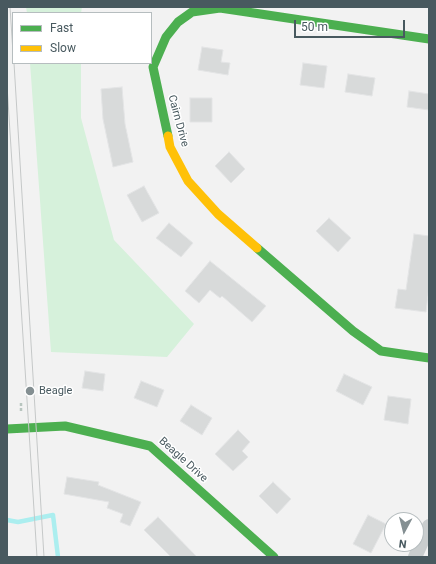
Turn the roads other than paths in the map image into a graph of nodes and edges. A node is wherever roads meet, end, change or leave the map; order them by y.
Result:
1 (429, 39) edge
2 (429, 358) edge
3 (7, 429) edge
4 (429, 526) edge
5 (274, 557) edge
6 (416, 557) edge

1 - 2 street, Cairn Drive
3 - 5 street, Beagle Drive
4 - 6 street

